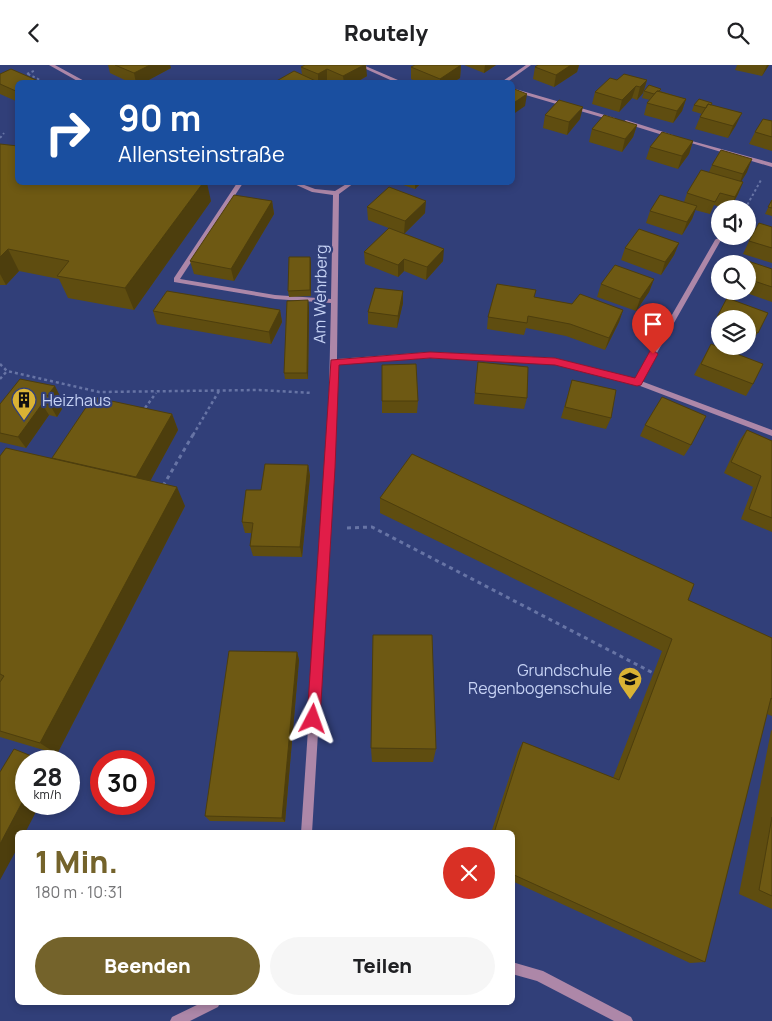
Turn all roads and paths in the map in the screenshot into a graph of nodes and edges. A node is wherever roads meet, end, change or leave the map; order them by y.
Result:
1 (50, 65) edge
2 (359, 65) edge
3 (529, 65) edge
4 (27, 74) edge
5 (39, 80) edge
6 (80, 80) edge
7 (396, 80) edge
8 (506, 80) edge
9 (515, 90) edge
10 (4, 133) dead end
11 (0, 138) edge
12 (771, 165) edge
13 (239, 185) edge
14 (300, 185) edge
15 (348, 185) edge
16 (336, 193) junction
17 (750, 200) edge
18 (715, 245) edge
19 (335, 301) junction
20 (334, 362) junction
21 (0, 365) edge
22 (7, 371) junction
23 (0, 379) edge
24 (637, 382) junction
25 (219, 390) junction
26 (156, 392) junction
27 (99, 393) junction
28 (333, 394) junction
29 (94, 400) edge
30 (145, 408) edge
31 (772, 433) edge
32 (163, 486) edge
33 (326, 529) junction
34 (653, 673) dead end
35 (306, 830) edge
36 (515, 969) edge
37 (210, 1005) edge
38 (176, 1021) edge
39 (627, 1021) edge

1 - 6 street
2 - 7 street
3 - 8 street
4 - 5 path
9 - 12 street
10 - 11 path
12 - 17 path
13 - 19 street
14 - 16 street
15 - 16 street
16 - 19 street, Am Wehrberg
18 - 24 street
19 - 20 street, Am Wehrberg
20 - 24 street
20 - 28 street, Am Wehrberg
21 - 22 path
22 - 23 path
22 - 27 path
24 - 31 street
25 - 26 path
25 - 28 path
25 - 32 path
26 - 27 path
26 - 30 path
27 - 29 path
28 - 33 street, Am Wehrberg
33 - 34 path
33 - 35 street, Am Wehrberg
36 - 39 street
37 - 38 street

